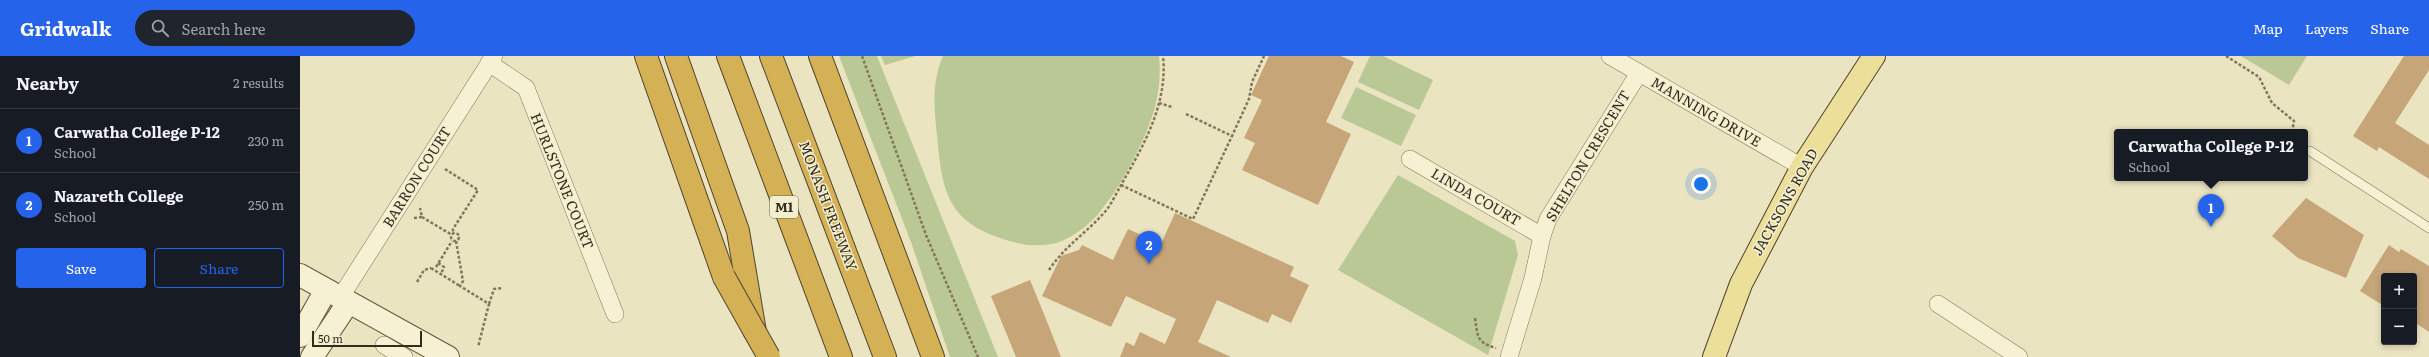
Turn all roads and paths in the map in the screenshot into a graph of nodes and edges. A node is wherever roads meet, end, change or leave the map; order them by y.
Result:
1 (646, 56) edge
2 (676, 56) edge
3 (728, 56) edge
4 (820, 56) edge
5 (862, 56) edge
6 (1163, 56) edge
7 (1264, 56) edge
8 (1610, 56) edge
9 (1874, 56) edge
10 (2226, 56) edge
11 (491, 59) edge
12 (773, 60) edge
13 (1639, 72) junction
14 (1159, 103) junction
15 (1172, 107) dead end
16 (1186, 114) dead end
17 (2293, 129) edge
18 (1232, 136) junction
19 (2310, 151) dead end
20 (1410, 159) dead end
21 (1802, 168) junction
22 (445, 169) dead end
23 (1121, 185) junction
24 (420, 208) dead end
25 (422, 217) junction
26 (414, 218) dead end
27 (2429, 228) edge
28 (452, 234) junction
29 (1542, 236) junction
30 (454, 241) junction
31 (438, 263) junction
32 (434, 268) junction
33 (1049, 270) dead end
34 (300, 274) edge
35 (442, 274) junction
36 (416, 282) dead end
37 (460, 286) junction
38 (503, 288) dead end
39 (338, 297) junction
40 (489, 304) junction
41 (1938, 304) dead end
42 (615, 314) dead end
43 (1475, 318) dead end
44 (300, 336) edge
45 (384, 346) dead end
46 (478, 347) dead end
47 (1510, 355) edge
48 (312, 357) edge
49 (404, 357) edge
50 (448, 357) edge
51 (757, 357) edge
52 (769, 357) edge
53 (841, 357) edge
54 (885, 357) edge
55 (933, 357) edge
56 (978, 357) edge
57 (1714, 357) edge
58 (2019, 357) edge

1 - 52 highway, bridge
2 - 51 highway
3 - 53 highway, M1
4 - 55 highway
5 - 56 path
6 - 14 path
7 - 18 path
8 - 13 street, MANNING DRIVE
9 - 21 main road, JACKSONS ROAD
10 - 17 path
11 - 39 street, BARRON COURT
11 - 42 street, HURLSTONE COURT
12 - 54 highway, MONASH FREEWAY
13 - 21 street, MANNING DRIVE
13 - 29 street, SHELTON CRESCENT
14 - 15 path
14 - 23 path
16 - 18 path
18 - 23 path
19 - 27 lane
20 - 29 street, LINDA COURT
21 - 57 main road, JACKSONS ROAD
22 - 28 path
23 - 33 path
24 - 25 path
25 - 26 path
25 - 28 path
28 - 30 path
28 - 30 path
29 - 47 street, SHELTON CRESCENT
30 - 31 path
30 - 37 path
31 - 32 path
31 - 35 path
32 - 35 path
32 - 36 path
34 - 39 main road
35 - 37 path
37 - 40 path
38 - 40 path
39 - 44 main road
39 - 48 main road
39 - 50 main road
40 - 46 path
41 - 58 street
43 - 47 path
45 - 49 street

